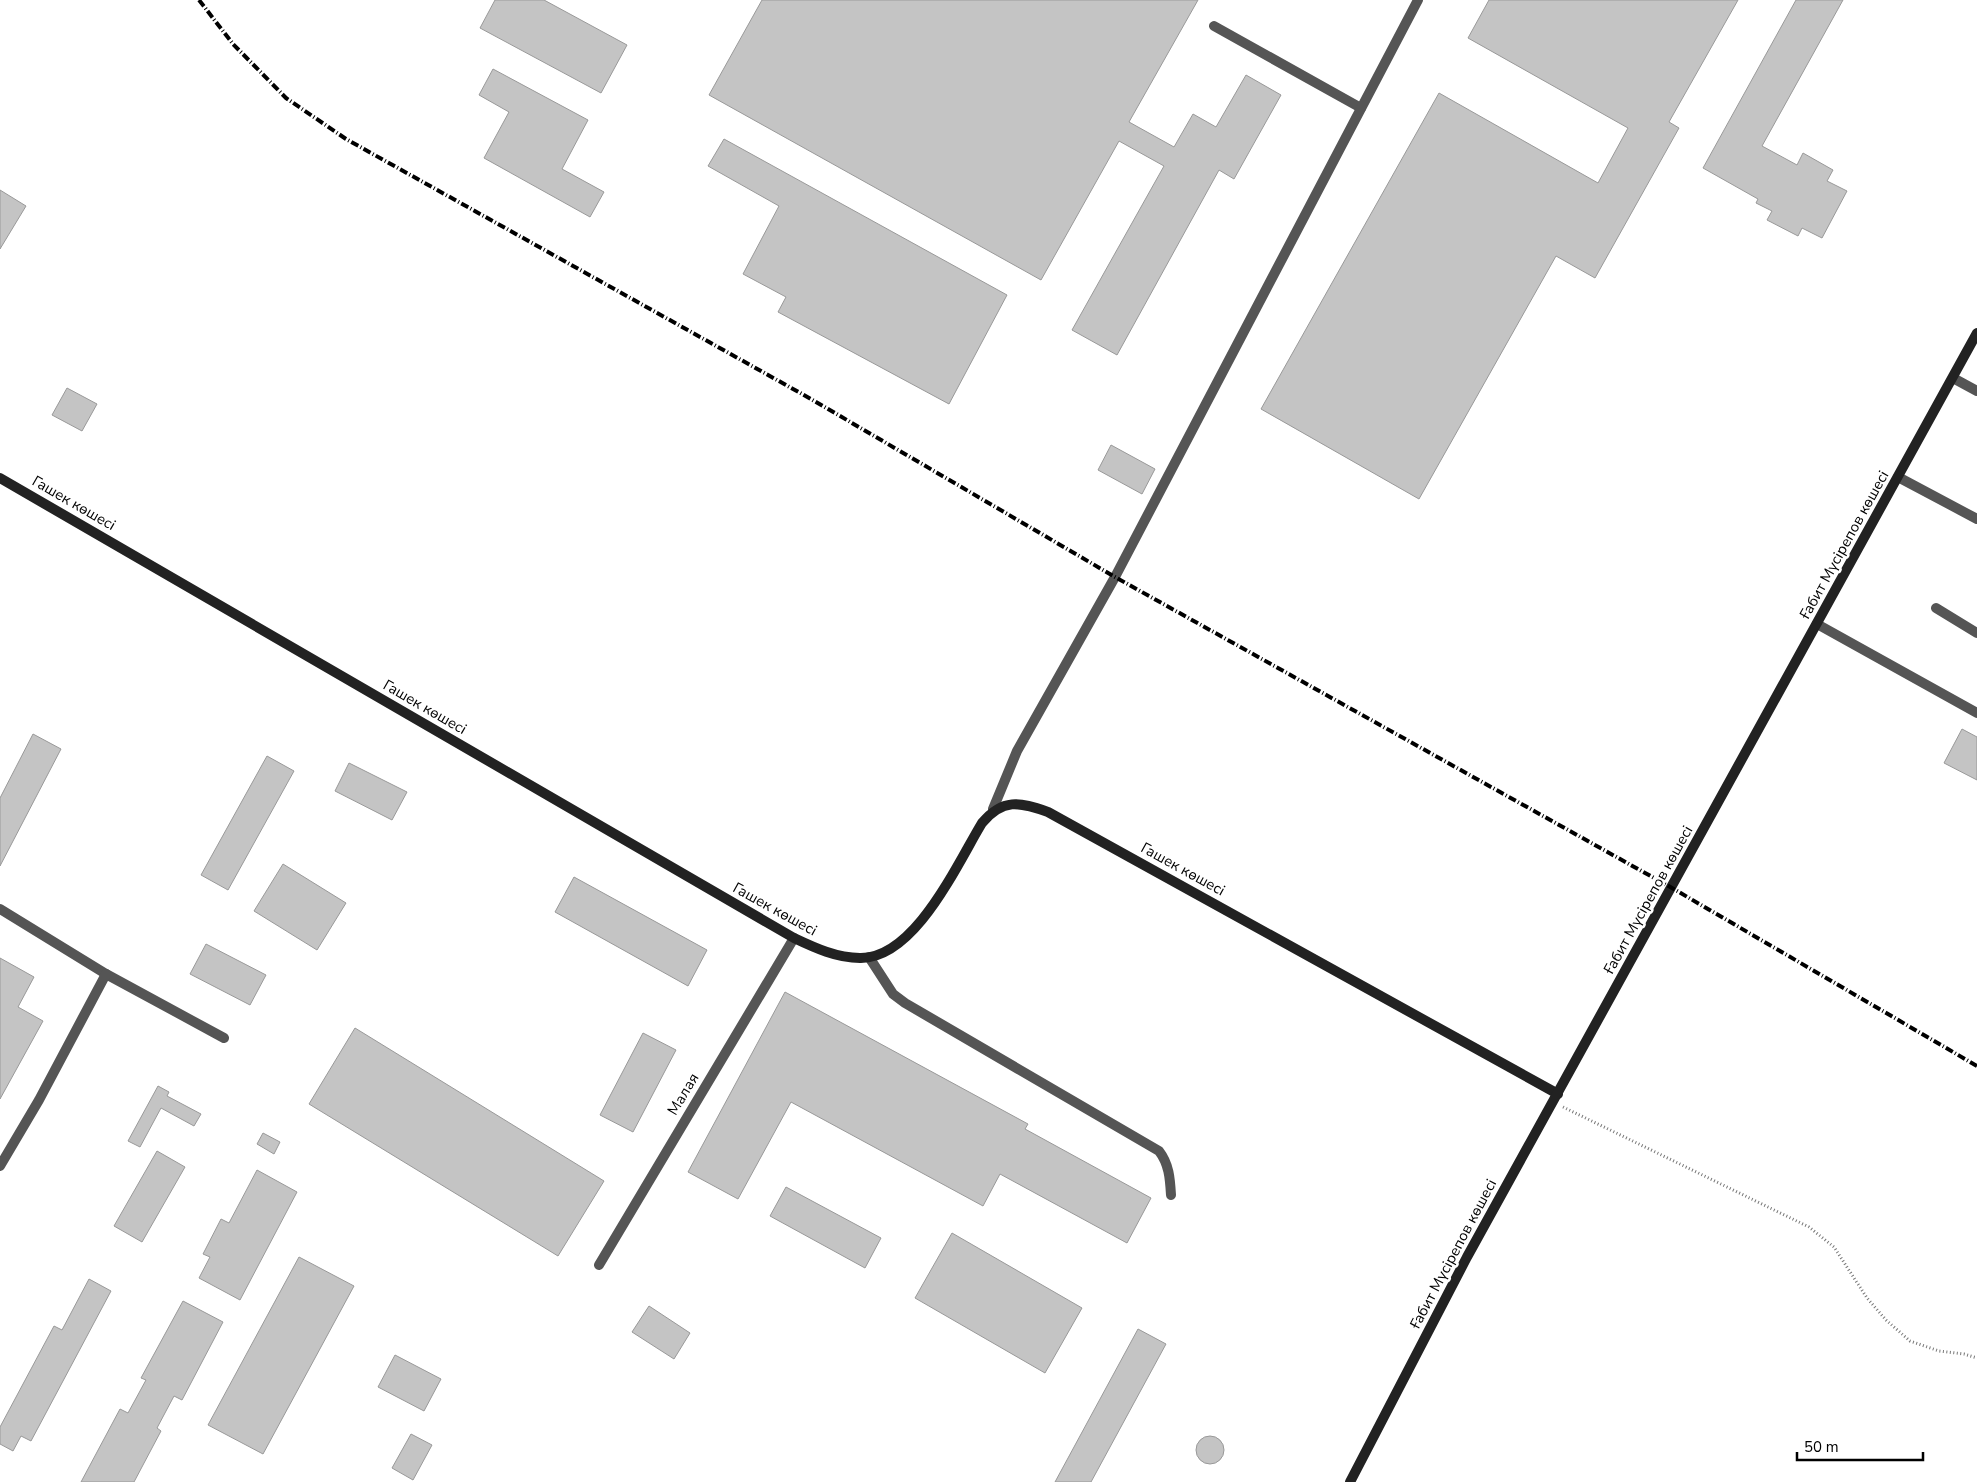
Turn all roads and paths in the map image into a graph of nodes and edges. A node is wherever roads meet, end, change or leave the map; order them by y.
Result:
1 (1418, 0) edge
2 (1214, 26) dead end
3 (1361, 108) junction
4 (1977, 334) edge
5 (1953, 378) junction
6 (1977, 391) edge
7 (1898, 477) junction
8 (0, 478) edge
9 (1977, 519) edge
10 (1936, 608) dead end
11 (1818, 624) junction
12 (1977, 634) edge
13 (1977, 713) edge
14 (993, 809) junction
15 (0, 909) edge
16 (794, 938) junction
17 (870, 957) junction
18 (106, 974) junction
19 (224, 1038) dead end
20 (1555, 1098) junction
21 (0, 1166) edge
22 (1171, 1194) dead end
23 (598, 1266) dead end
24 (1977, 1358) edge
25 (1350, 1482) edge

1 - 3 lane
2 - 3 lane
3 - 14 lane
4 - 5 street, Ғабит Мүсірепов көшесі
5 - 6 lane
5 - 7 street, Ғабит Мүсірепов көшесі
7 - 9 lane
7 - 11 street, Ғабит Мүсірепов көшесі
8 - 16 street, Гашек көшесі
10 - 12 lane
11 - 13 lane
11 - 20 street, Ғабит Мүсірепов көшесі
14 - 17 street, Гашек көшесі
14 - 20 street, Гашек көшесі
15 - 18 lane
16 - 17 street, Гашек көшесі
16 - 23 lane, Малая
17 - 22 lane
18 - 19 lane
18 - 21 lane
20 - 24 path
20 - 25 street, Ғабит Мүсірепов көшесі

